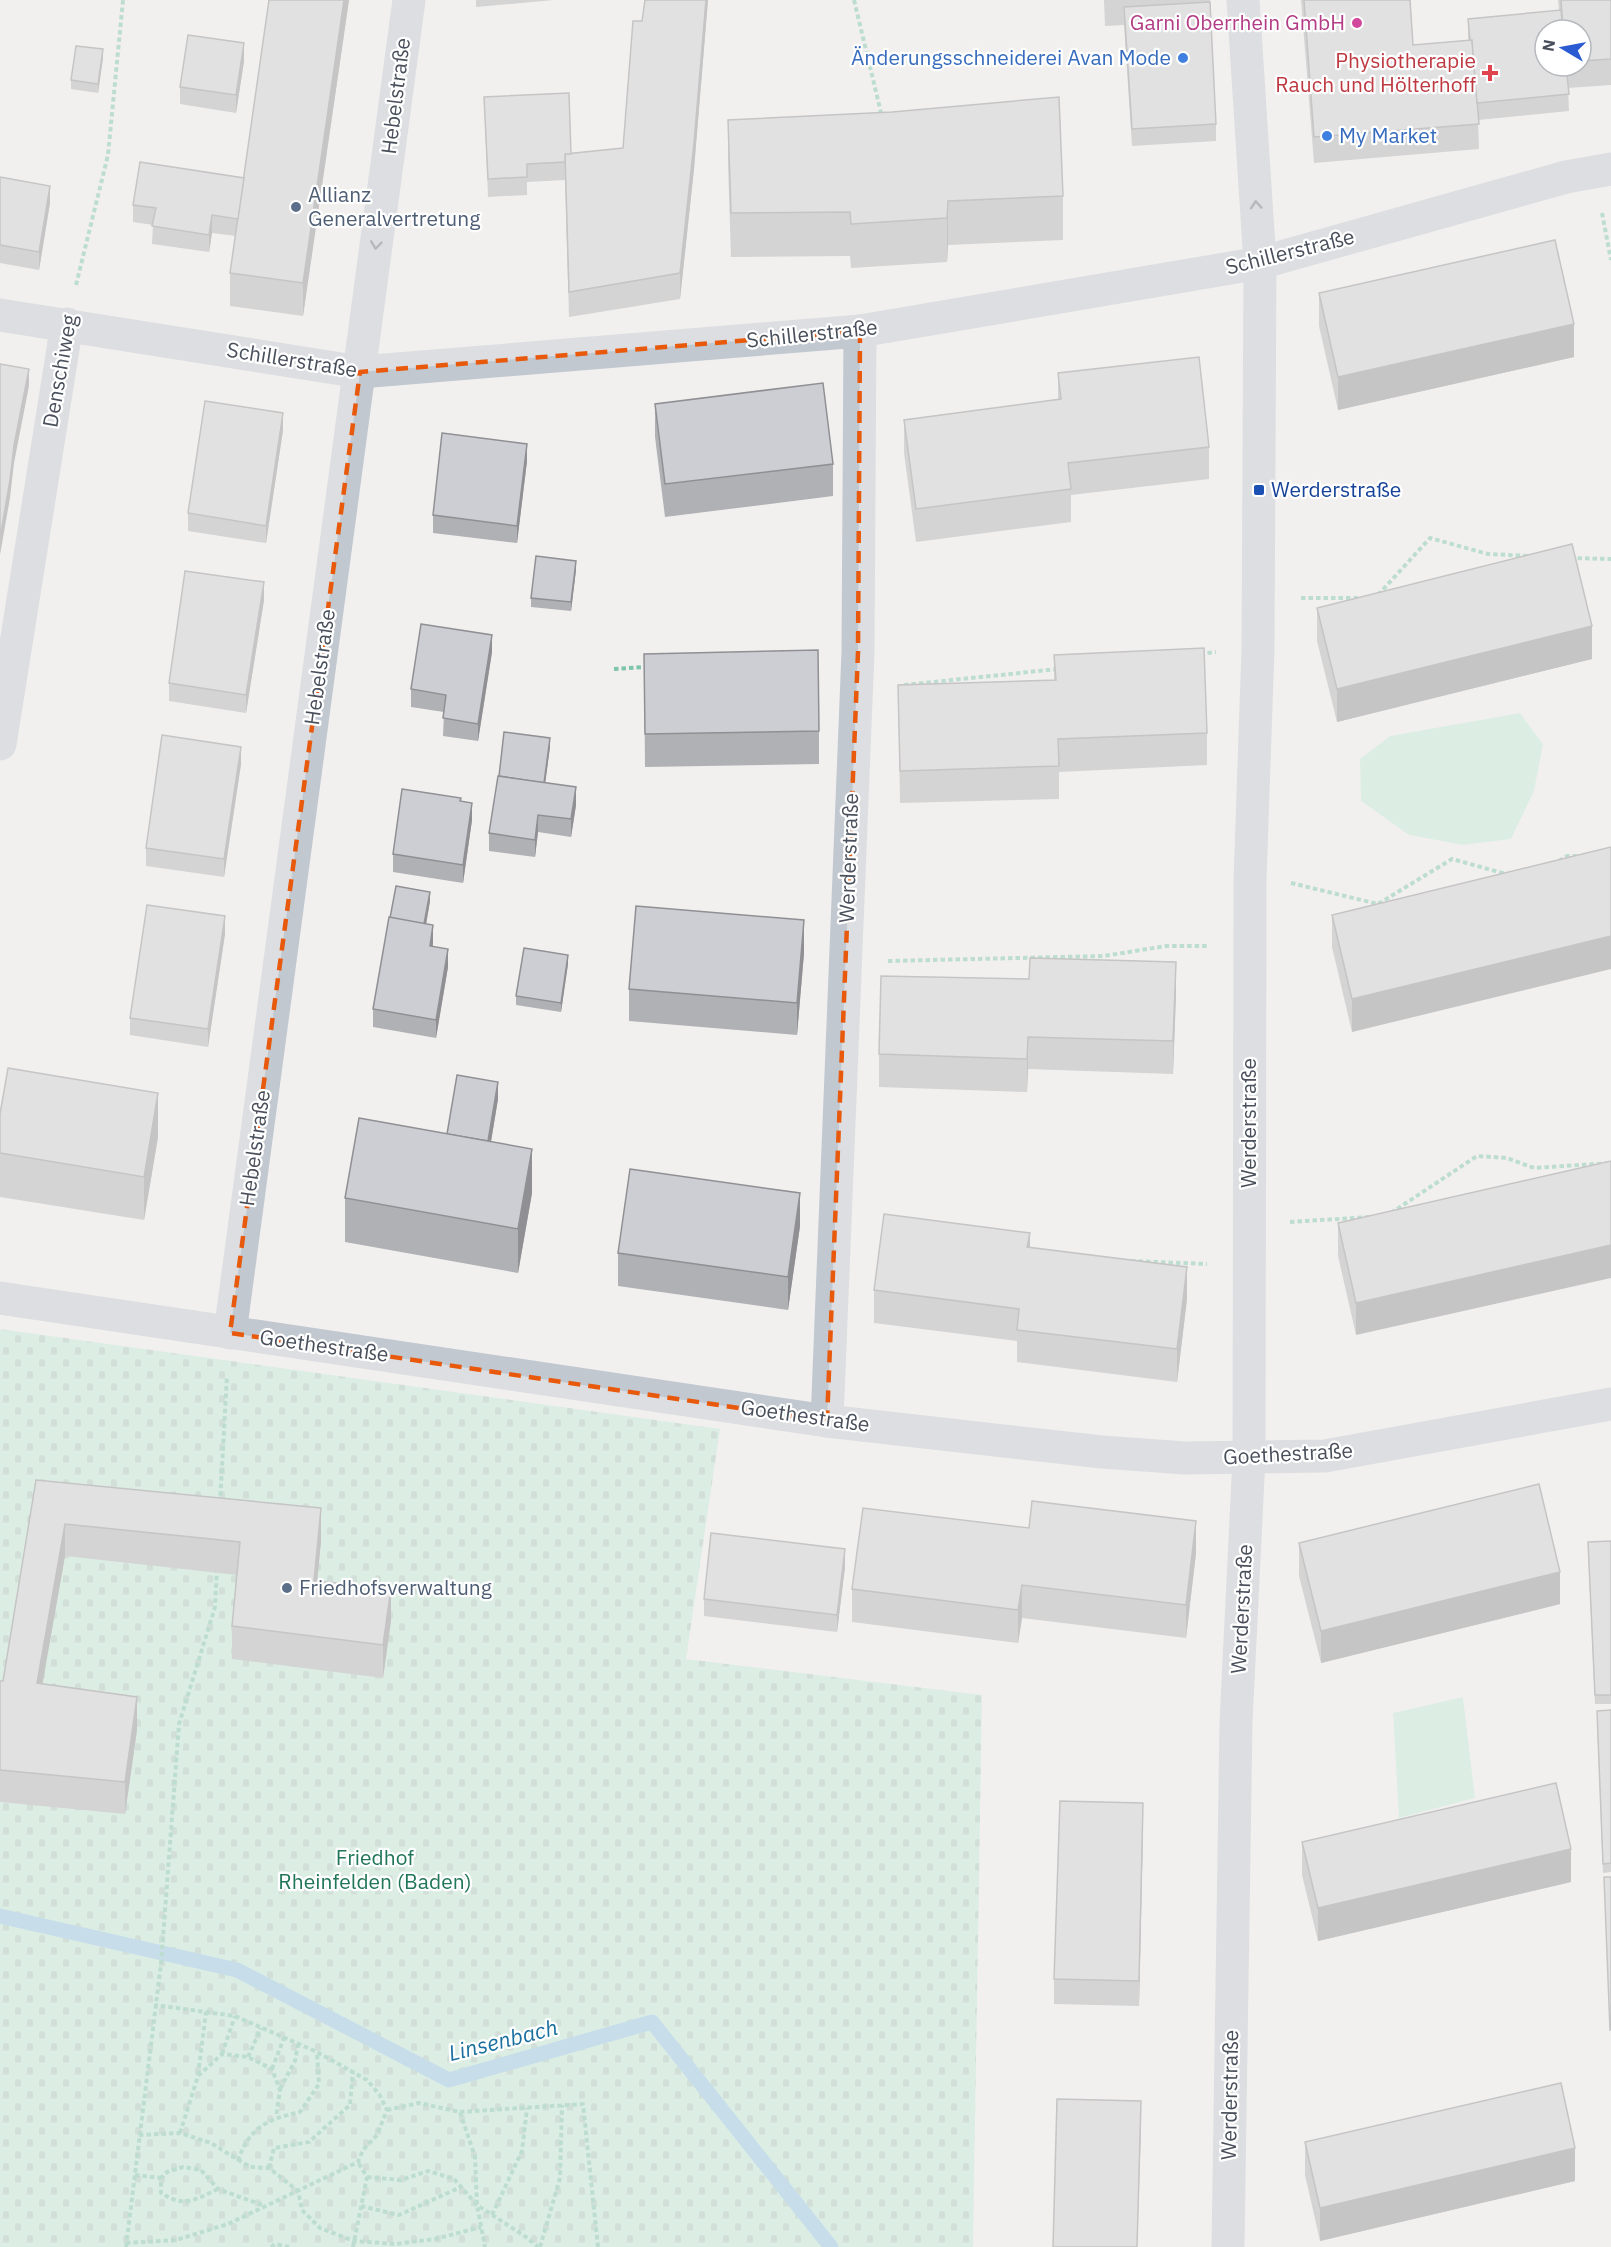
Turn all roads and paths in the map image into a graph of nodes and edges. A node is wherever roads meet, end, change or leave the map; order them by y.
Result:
1 (123, 0) edge
2 (409, 0) edge
3 (854, 0) edge
4 (1243, 0) edge
5 (884, 122) edge
6 (1611, 170) edge
7 (1260, 264) junction
8 (0, 315) edge
9 (67, 324) junction
10 (860, 331) junction
11 (360, 372) junction
12 (1530, 556) edge
13 (1562, 557) edge
14 (1611, 560) edge
15 (1375, 597) edge
16 (1298, 598) dead end
17 (1364, 598) edge
18 (1258, 648) junction
19 (1199, 654) edge
20 (649, 667) edge
21 (1069, 668) edge
22 (614, 669) dead end
23 (856, 690) junction
24 (0, 744) edge
25 (1578, 856) edge
26 (1557, 862) edge
27 (1516, 876) edge
28 (1295, 883) dead end
29 (1249, 946) junction
30 (845, 962) junction
31 (1611, 1163) edge
32 (1377, 1216) edge
33 (1387, 1216) edge
34 (1315, 1220) dead end
35 (1125, 1262) edge
36 (1250, 1266) junction
37 (0, 1298) edge
38 (230, 1333) junction
39 (1611, 1404) edge
40 (827, 1420) junction
41 (1249, 1458) junction
42 (220, 1511) edge
43 (217, 1559) edge
44 (155, 2005) junction
45 (206, 2012) junction
46 (235, 2016) junction
47 (261, 2028) junction
48 (284, 2038) junction
49 (298, 2044) junction
50 (317, 2052) junction
51 (222, 2054) junction
52 (248, 2057) junction
53 (272, 2069) junction
54 (353, 2072) junction
55 (198, 2076) junction
56 (280, 2090) junction
57 (562, 2105) junction
58 (527, 2108) junction
59 (387, 2110) junction
60 (460, 2112) junction
61 (276, 2117) junction
62 (180, 2133) junction
63 (139, 2136) junction
64 (238, 2161) junction
65 (358, 2162) junction
66 (269, 2168) junction
67 (135, 2175) junction
68 (367, 2177) junction
69 (161, 2178) junction
70 (460, 2187) junction
71 (218, 2189) junction
72 (298, 2191) junction
73 (477, 2205) junction
74 (361, 2206) junction
75 (266, 2207) junction
76 (492, 2215) junction
77 (481, 2227) junction
78 (354, 2241) junction
79 (126, 2245) edge
80 (132, 2247) edge
81 (271, 2247) edge
82 (289, 2247) edge
83 (353, 2247) edge
84 (485, 2247) edge
85 (539, 2247) edge
86 (598, 2247) edge
87 (1228, 2247) edge

1 - 9 path, Denschiweg
2 -> 11 street, Hebelstraße
3 - 5 path
7 -> 4 street, Werderstraße
6 - 7 street, Schillerstraße
7 - 10 street, Schillerstraße
7 - 18 street, Werderstraße
8 - 9 street, Schillerstraße
9 - 11 street, Schillerstraße
9 - 24 street, Denschiweg
10 - 11 street, Schillerstraße
10 - 23 street, Werderstraße
11 - 38 street, Hebelstraße
12 - 15 path
13 - 14 path
16 - 17 path
18 - 19 path
18 - 29 street, Werderstraße
20 - 22 path
21 - 23 path
23 - 30 street, Werderstraße
25 - 26 path
27 - 28 path
29 - 30 path
29 - 36 street, Werderstraße
30 - 40 street, Werderstraße
31 - 33 path
32 - 34 path
35 - 36 path
36 - 41 street, Werderstraße
37 - 38 street, Goethestraße
38 - 40 street, Goethestraße
38 - 42 path
39 - 41 street, Goethestraße
40 - 41 street, Goethestraße
41 - 87 street, Werderstraße
43 - 44 path
44 - 45 path
44 - 63 path
45 - 46 path
45 - 55 path
46 - 47 path
46 - 51 path
47 - 48 path
47 - 52 path
48 - 49 path
48 - 53 path
49 - 50 path
49 - 56 path
50 - 54 path
50 - 61 path
51 - 52 path
51 - 55 path
52 - 53 path
53 - 56 path
54 - 59 path
54 - 66 path
55 - 62 path
56 - 61 path
57 - 58 path
57 - 85 path
57 - 86 path
58 - 60 path
58 - 76 path
59 - 60 path
59 - 65 path
60 - 73 path
61 - 64 path
62 - 63 path
62 - 64 path
63 - 67 path
64 - 66 path
65 - 68 path
65 - 72 path
66 - 72 path
67 - 69 path
67 - 79 path
68 - 70 path
68 - 74 path
69 - 71 path
69 - 71 path
70 - 73 path
70 - 74 path
71 - 75 path
72 - 75 path
72 - 78 path
73 - 76 path
73 - 77 path
74 - 78 path
75 - 79 path
76 - 85 path
77 - 78 path
77 - 84 path
78 - 83 path
79 - 80 path
81 - 82 path

